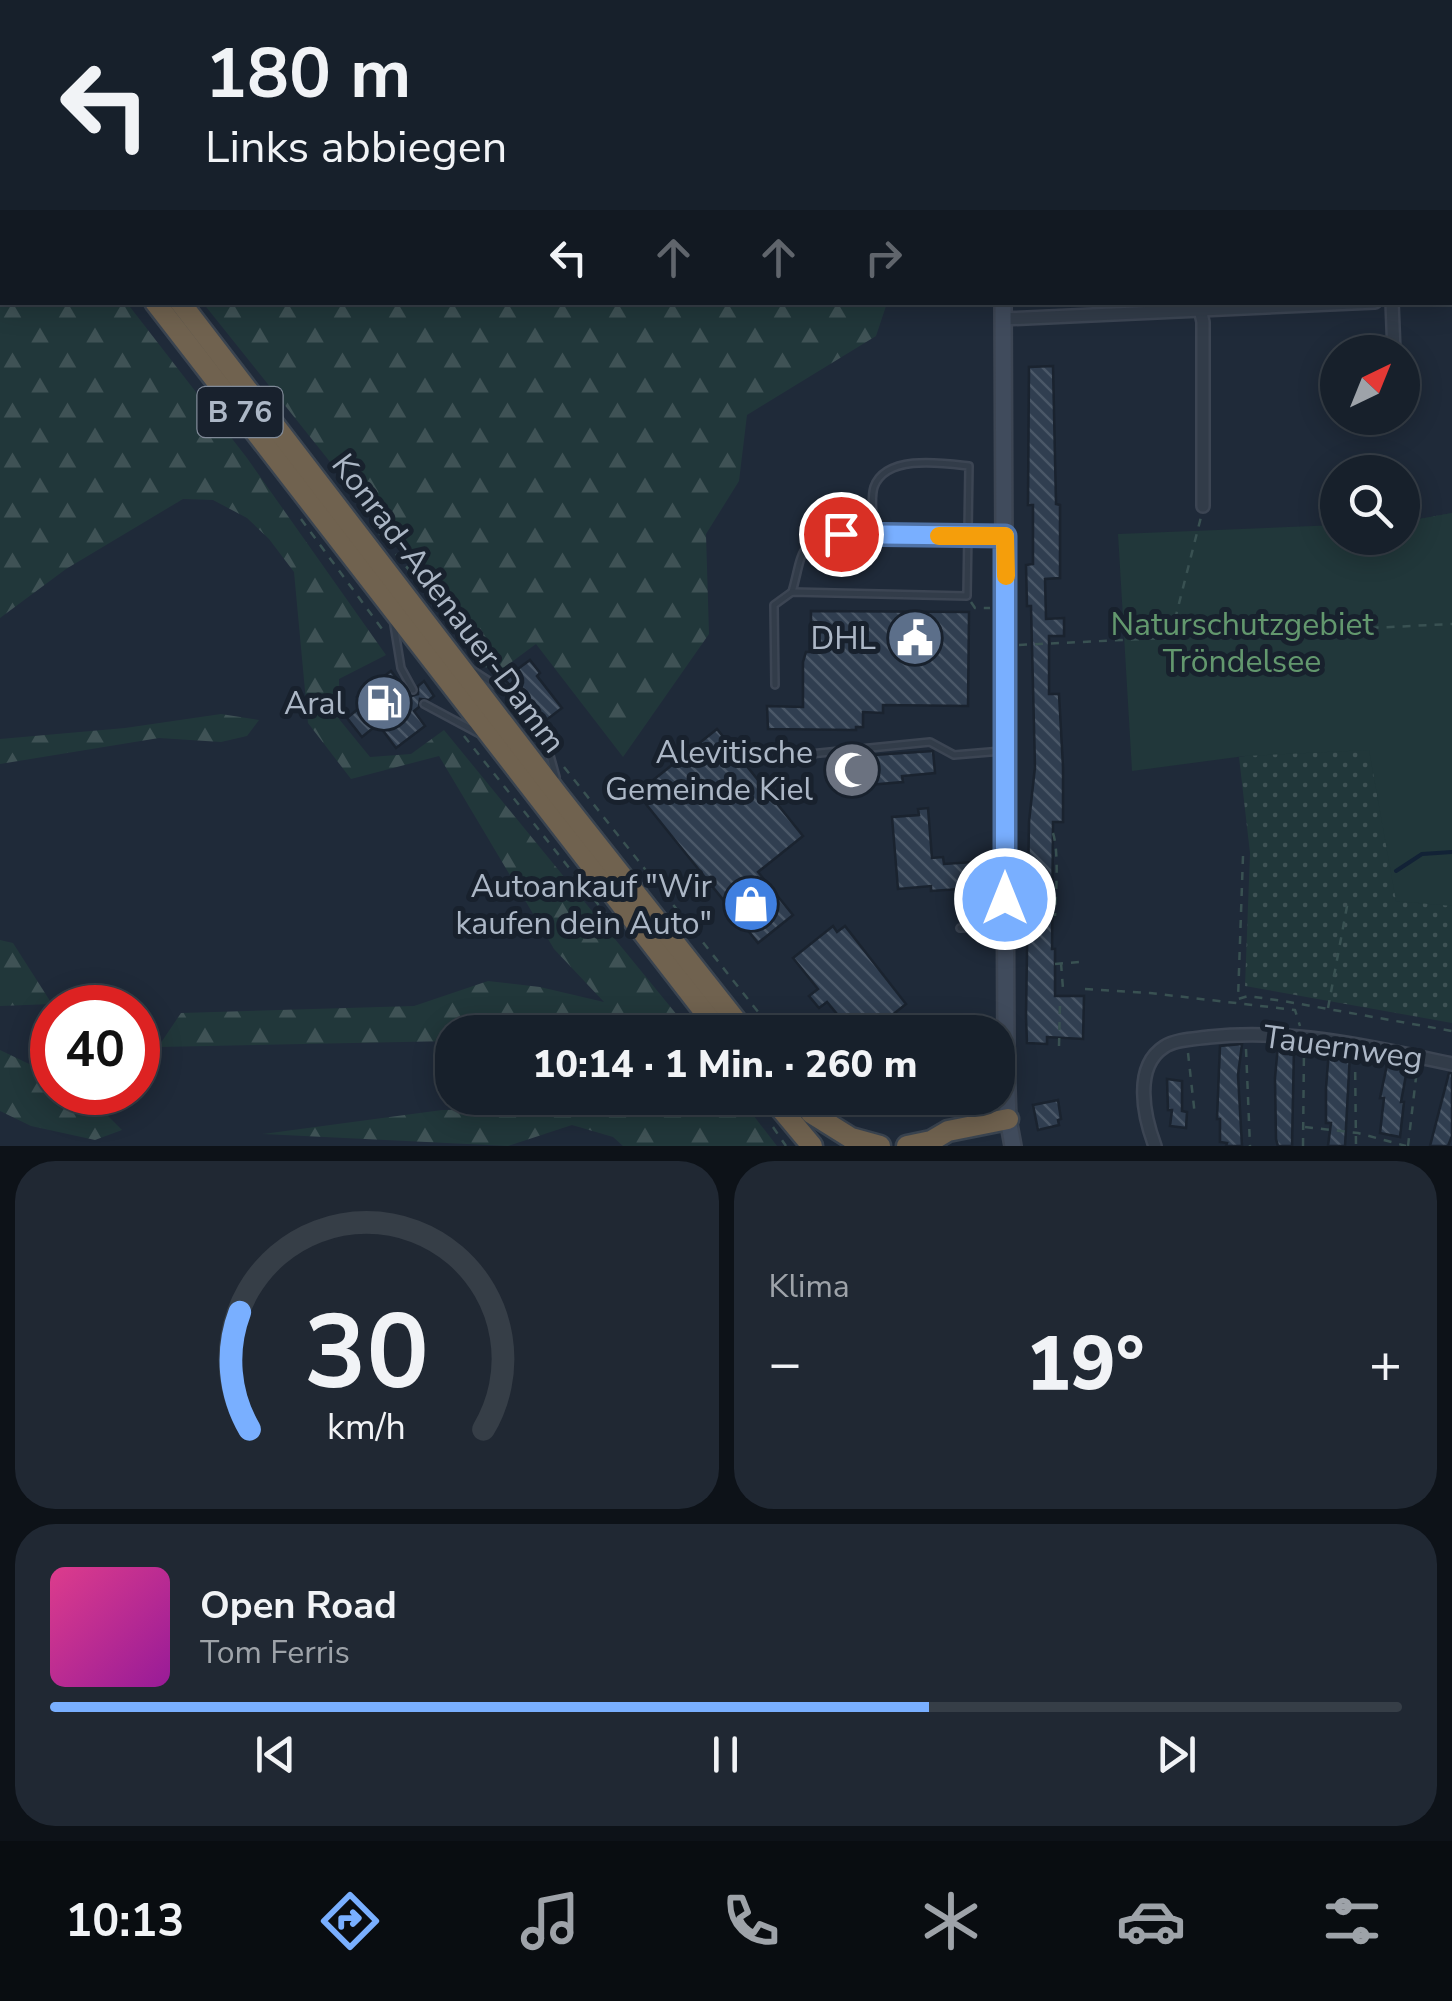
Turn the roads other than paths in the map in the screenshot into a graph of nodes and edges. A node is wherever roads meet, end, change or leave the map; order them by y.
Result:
1 (157, 305) edge
2 (182, 305) edge
3 (1246, 305) edge
4 (1392, 305) edge
5 (1203, 306) edge
6 (1003, 311) edge
7 (1393, 335) edge
8 (1203, 506) road end
9 (874, 535) junction
10 (968, 536) junction
11 (1005, 536) junction
12 (792, 592) junction
13 (387, 604) junction
14 (448, 652) junction
15 (775, 685) dead end
16 (413, 690) dead end
17 (511, 695) dead end
18 (424, 704) dead end
19 (536, 728) dead end
20 (496, 745) junction
21 (1005, 750) junction
22 (810, 754) dead end
23 (558, 795) junction
24 (1005, 926) junction
25 (960, 928) dead end
26 (707, 1015) edge
27 (732, 1015) edge
28 (1452, 1064) edge
29 (1008, 1119) junction
30 (805, 1127) edge
31 (930, 1144) edge
32 (838, 1146) edge
33 (880, 1146) edge
34 (907, 1146) edge
35 (1013, 1146) edge
36 (1156, 1146) edge

1 - 13 highway, Konrad-Adenauer-Damm / B 76
2 - 14 highway, Konrad-Adenauer-Damm / B 76
3 - 5 street
4 - 7 street
5 - 6 street
5 - 8 street
6 - 11 street
9 - 10 lane
9 - 10 lane
9 - 12 lane
10 - 11 lane
10 - 12 lane
11 - 21 street
12 - 15 lane
13 - 16 lane
13 - 20 highway, Konrad-Adenauer-Damm / B 76
14 - 17 lane
14 - 23 highway, Konrad-Adenauer-Damm / B 76
18 - 20 lane
19 - 23 lane
20 - 26 highway, Konrad-Adenauer-Damm / B 76
21 - 22 lane
21 - 24 street
23 - 27 highway, Konrad-Adenauer-Damm / B 76
24 - 25 lane
24 - 29 street
28 - 36 street, Tauernweg
29 - 31 highway
29 - 35 street
30 - 32 highway
30 - 33 highway
31 - 34 highway

